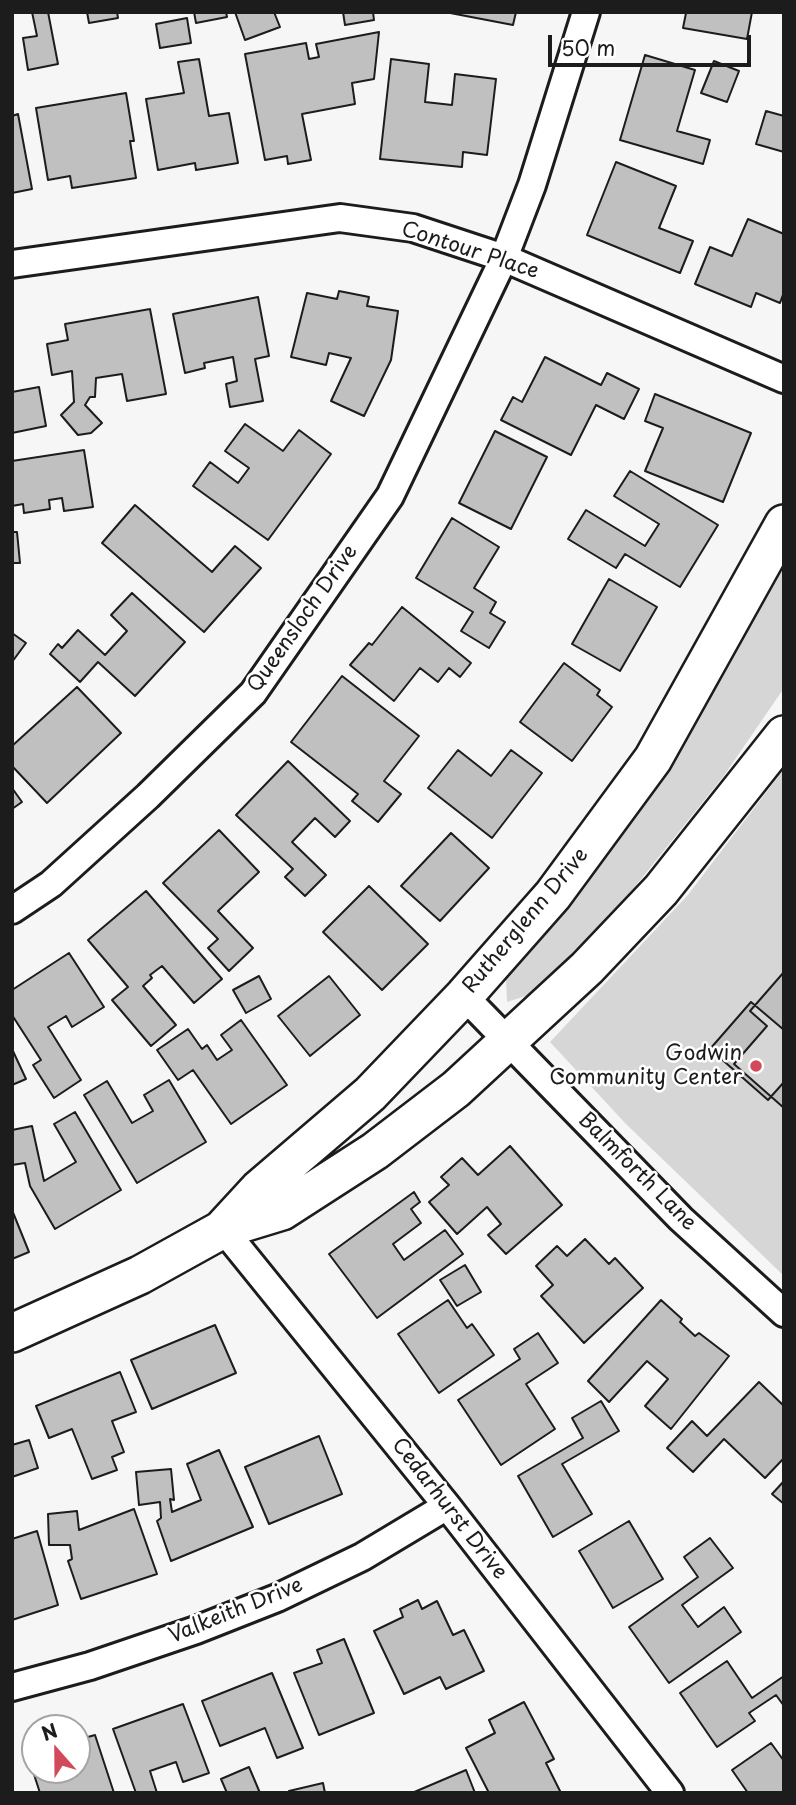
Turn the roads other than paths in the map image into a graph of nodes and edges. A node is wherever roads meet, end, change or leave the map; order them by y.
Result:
1 (586, 12) edge
2 (503, 258) junction
3 (12, 264) edge
4 (784, 379) edge
5 (784, 524) edge
6 (784, 735) edge
7 (12, 910) edge
8 (464, 996) junction
9 (508, 1040) junction
10 (223, 1229) junction
11 (784, 1313) edge
12 (12, 1333) edge
13 (447, 1506) junction
14 (12, 1687) edge
15 (670, 1793) edge

1 - 2 street
2 - 3 street, Contour Place
2 - 4 street, Contour Place
2 - 7 street, Queensloch Drive
5 - 8 street, Rutherglenn Drive
6 - 9 street, Rutherglenn Drive
8 - 9 street, Balmforth Lane
8 - 10 street, Rutherglenn Drive
9 - 10 street, Rutherglenn Drive
9 - 11 street, Balmforth Lane
10 - 12 street, Rutherglenn Drive
10 - 13 street, Cedarhurst Drive
13 - 14 street, Valkeith Drive
13 - 15 street, Cedarhurst Drive

